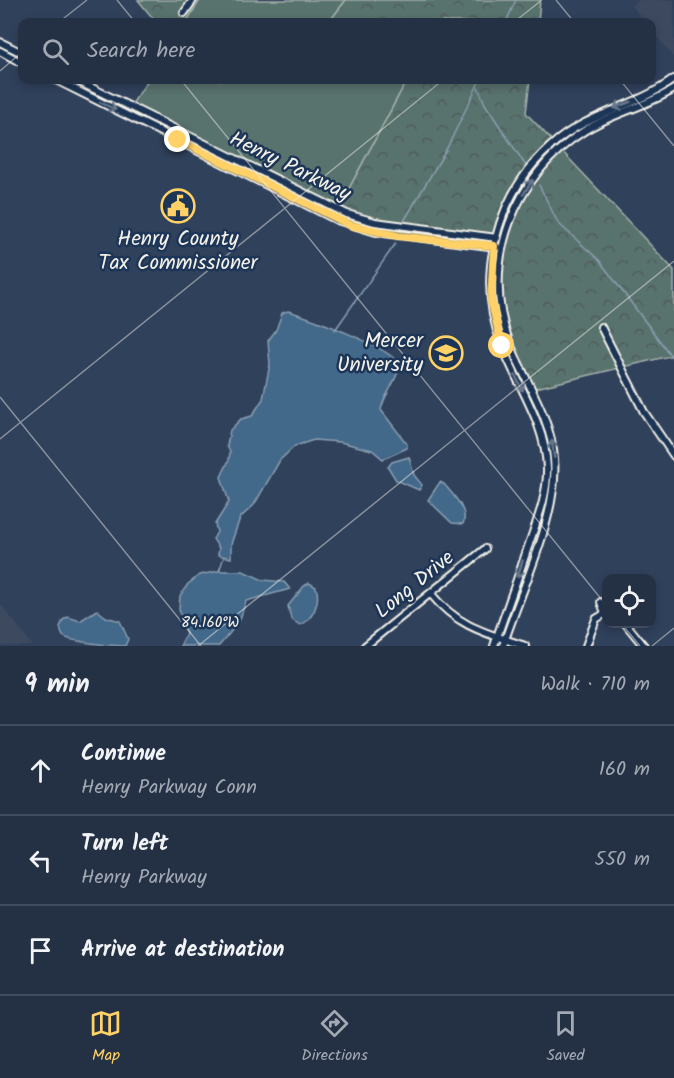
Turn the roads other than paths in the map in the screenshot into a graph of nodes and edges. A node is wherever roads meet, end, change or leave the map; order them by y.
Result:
1 (193, 0) edge
2 (184, 14) dead end
3 (0, 42) edge
4 (0, 51) edge
5 (18, 51) edge
6 (18, 61) edge
7 (674, 80) edge
8 (64, 84) edge
9 (84, 84) edge
10 (674, 89) edge
11 (495, 238) junction
12 (504, 240) junction
13 (497, 247) junction
14 (601, 327) dead end
15 (674, 456) edge
16 (485, 549) dead end
17 (430, 594) junction
18 (602, 616) edge
19 (629, 628) edge
20 (497, 637) junction
21 (504, 643) edge
22 (365, 646) edge
23 (494, 646) edge
24 (525, 646) edge
25 (586, 646) edge
26 (644, 646) edge

1 - 2 street
3 - 5 street
4 - 6 street
7 -> 11 street
8 -> 13 street, Henry Parkway
9 - 11 street, Henry Parkway
12 -> 10 street
11 - 12 street, Henry Parkway
11 - 13 street
12 - 13 street
13 -> 20 street
21 -> 13 street
14 - 15 street
16 - 17 street, Long Drive
17 - 20 street
17 - 22 street, Long Drive
18 - 25 street
19 - 26 street
20 - 21 street
20 - 23 street
21 - 24 street

